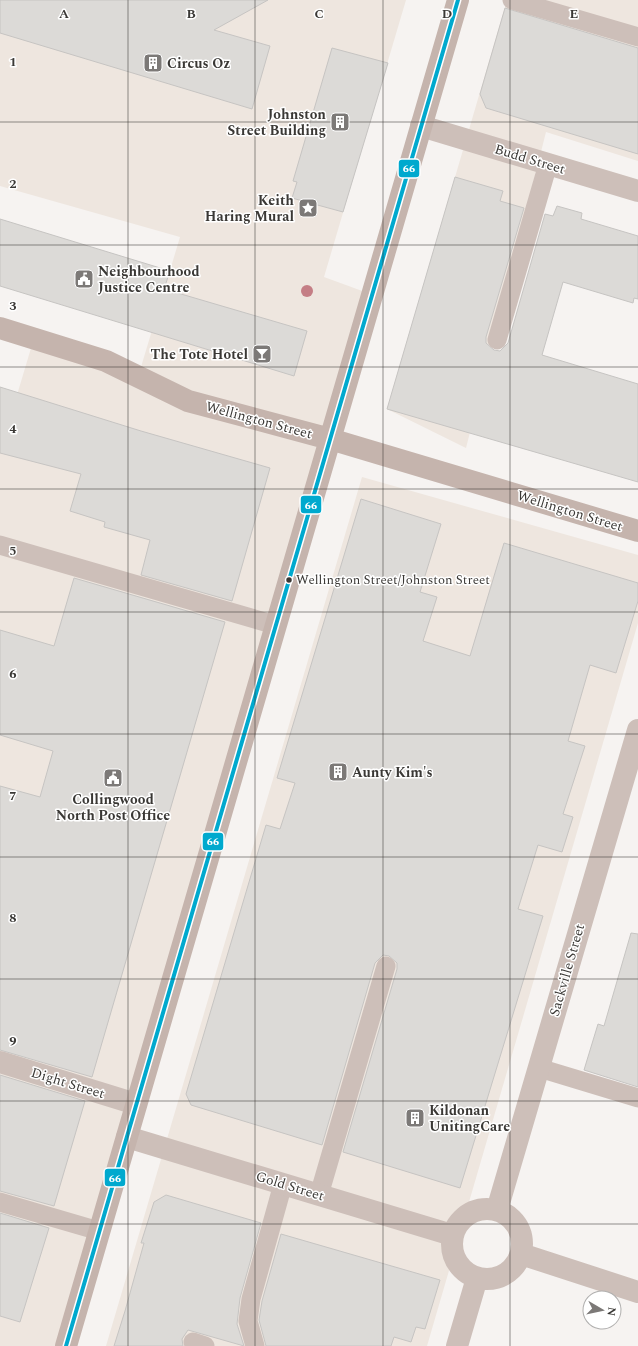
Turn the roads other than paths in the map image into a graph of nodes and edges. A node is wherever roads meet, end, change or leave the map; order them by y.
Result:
1 (458, 0) edge
2 (512, 0) edge
3 (638, 37) edge
4 (421, 126) junction
5 (548, 164) junction
6 (638, 191) edge
7 (0, 328) edge
8 (497, 340) dead end
9 (330, 439) junction
10 (638, 531) edge
11 (0, 545) edge
12 (275, 625) junction
13 (638, 730) edge
14 (386, 966) dead end
15 (0, 1062) edge
16 (539, 1068) junction
17 (638, 1098) edge
18 (136, 1104) junction
19 (127, 1137) junction
20 (283, 1184) junction
21 (319, 1195) junction
22 (0, 1202) edge
23 (497, 1210) junction
24 (99, 1231) junction
25 (452, 1235) junction
26 (520, 1254) junction
27 (477, 1278) junction
28 (638, 1292) edge
29 (66, 1346) edge
30 (255, 1346) edge
31 (457, 1346) edge

1 - 4 main road
2 - 3 lane
4 - 5 street, Budd Street
4 - 9 main road
5 - 6 street, Budd Street
5 - 8 lane
7 - 9 main road, Wellington Street
9 - 10 main road, Wellington Street
9 - 12 main road
11 - 12 lane
12 - 18 main road
13 - 16 street, Sackville Street
14 - 21 lane
15 - 18 street, Dight Street
16 - 17 lane
16 - 23 street, Sackville Street
18 - 19 main road
19 - 20 street, Gold Street
19 - 24 main road
20 - 21 street, Gold Street
20 - 30 lane
21 - 25 street, Gold Street
22 - 24 lane
23 - 25 street
23 - 26 street
24 - 29 main road
25 - 27 street
26 - 27 street
26 - 28 street
27 - 31 street

